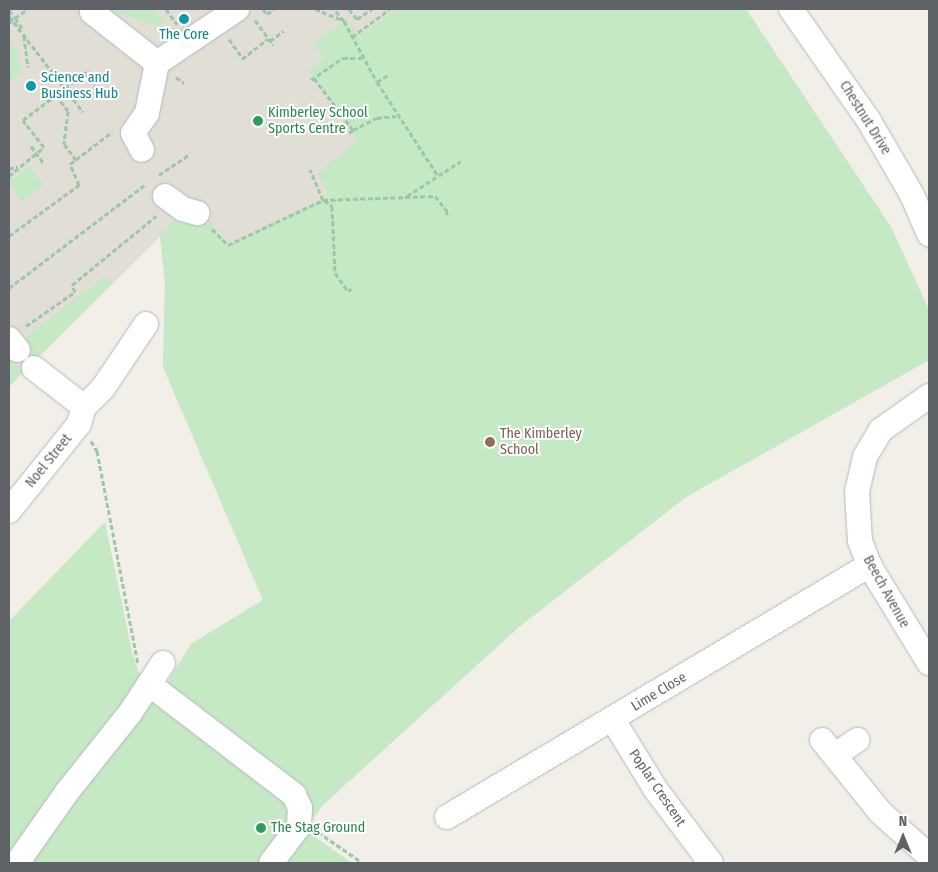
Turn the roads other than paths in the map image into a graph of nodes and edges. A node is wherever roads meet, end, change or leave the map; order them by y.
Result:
1 (791, 9) edge
2 (92, 12) dead end
3 (245, 12) edge
4 (157, 63) junction
5 (137, 141) road end
6 (161, 189) road end
7 (197, 213) road end
8 (929, 234) edge
9 (146, 324) dead end
10 (34, 368) dead end
11 (929, 396) edge
12 (81, 415) junction
13 (9, 511) edge
14 (869, 565) junction
15 (163, 663) dead end
16 (929, 663) edge
17 (149, 684) junction
18 (613, 720) junction
19 (857, 740) dead end
20 (447, 817) dead end
21 (929, 856) edge
22 (701, 860) edge
23 (17, 863) edge
24 (271, 863) edge

1 - 8 street, Chestnut Drive
2 - 4 street
3 - 4 street
4 - 5 street
6 - 7 street
9 - 12 street, Noel Street
10 - 12 street
11 - 14 street, Beech Avenue
12 - 13 street, Noel Street
14 - 16 street, Beech Avenue
14 - 18 street, Lime Close
15 - 17 street
17 - 23 street
17 - 24 street
18 - 20 street, Lime Close
18 - 22 street, Poplar Crescent
19 - 21 street

